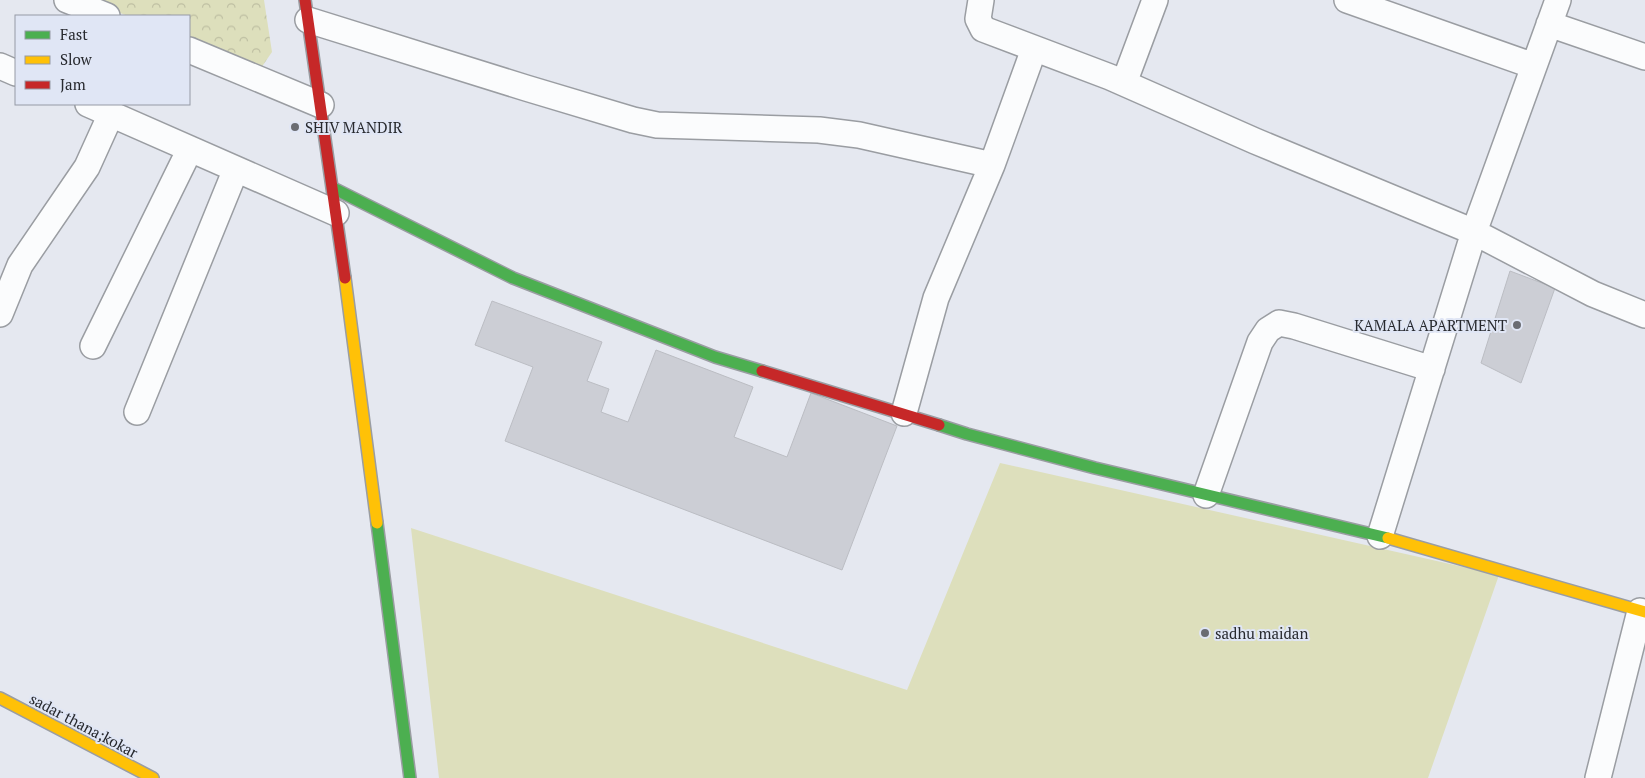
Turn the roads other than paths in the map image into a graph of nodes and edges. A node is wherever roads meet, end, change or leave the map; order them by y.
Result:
1 (67, 0) edge
2 (981, 0) edge
3 (1155, 0) edge
4 (1347, 0) edge
5 (1558, 0) edge
6 (306, 10) edge
7 (104, 15) edge
8 (1549, 24) junction
9 (190, 50) edge
10 (1034, 50) junction
11 (1645, 57) edge
12 (0, 66) edge
13 (1534, 66) junction
14 (15, 73) edge
15 (1124, 83) junction
16 (90, 105) edge
17 (321, 105) junction
18 (111, 114) junction
19 (190, 149) junction
20 (992, 165) junction
21 (236, 169) junction
22 (333, 188) junction
23 (336, 213) junction
24 (1474, 232) junction
25 (0, 314) edge
26 (1645, 314) edge
27 (93, 346) dead end
28 (1432, 369) junction
29 (137, 412) dead end
30 (904, 413) junction
31 (1206, 495) junction
32 (1380, 536) junction
33 (1643, 612) edge
34 (0, 698) edge
35 (118, 769) edge
36 (153, 778) edge
37 (410, 778) edge
38 (1598, 778) edge

1 - 7 street
2 - 10 street
3 - 15 street
4 - 13 street
5 - 8 street
6 - 17 street
6 - 20 street
8 - 11 street
8 - 13 street
9 - 17 street
10 - 15 street
10 - 20 street
12 - 14 street
13 - 24 street
15 - 24 street
16 - 18 street
17 - 22 street
18 - 19 street
18 - 25 street
19 - 21 street
19 - 27 street
20 - 30 street
21 - 23 street
21 - 29 street
22 - 23 street
22 - 30 street
23 - 37 street
24 - 26 street
24 - 28 street
28 - 31 street
28 - 32 street
30 - 31 street
31 - 32 street
32 - 33 street
33 - 38 street
34 - 35 street, sadar thana;kokar
35 - 36 street, sadar thana;kokar

